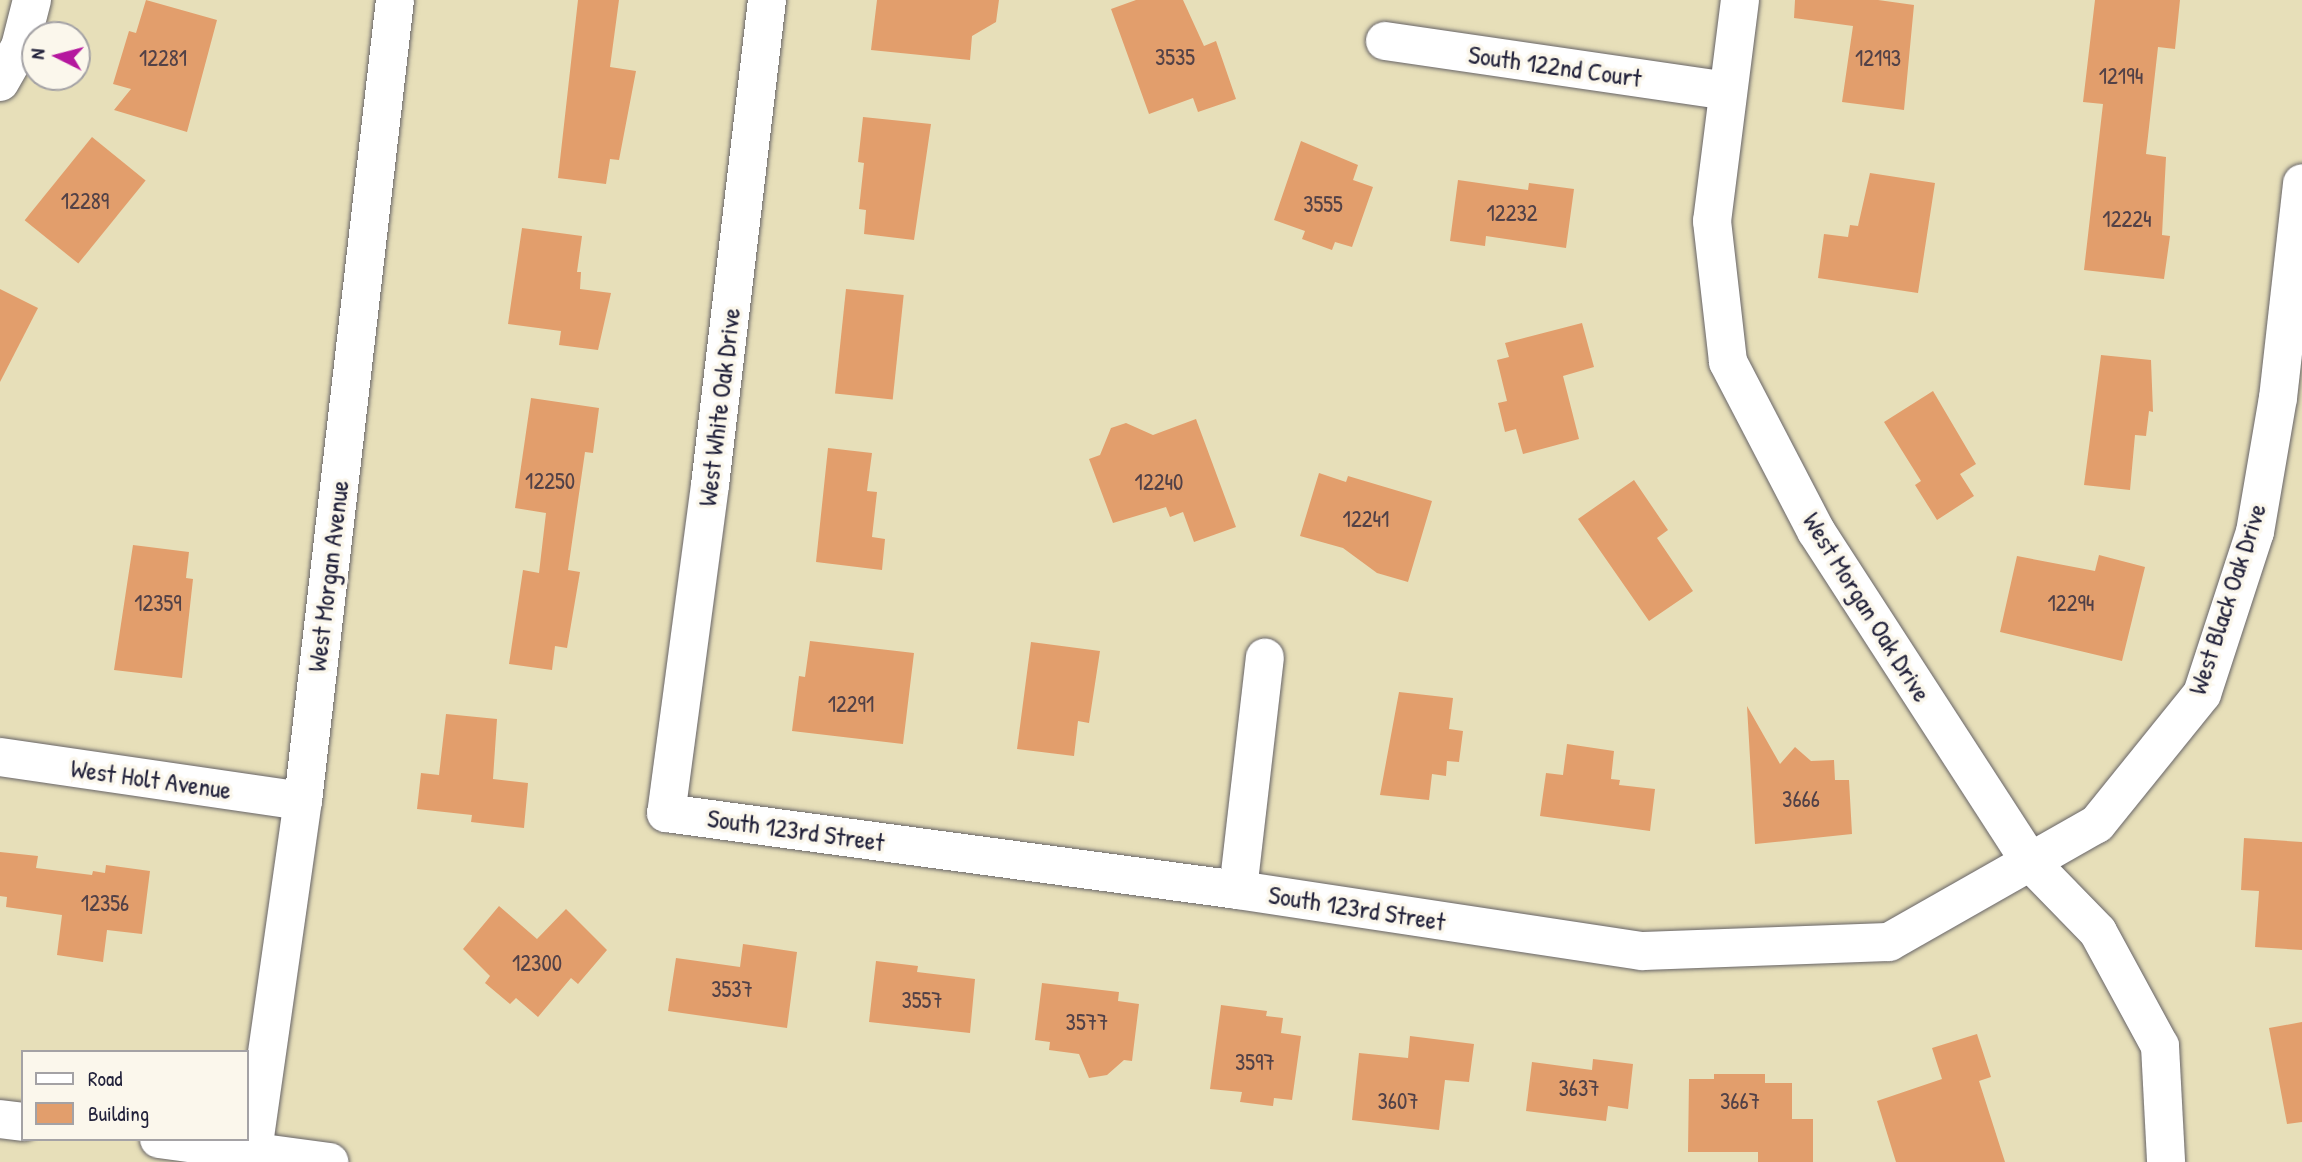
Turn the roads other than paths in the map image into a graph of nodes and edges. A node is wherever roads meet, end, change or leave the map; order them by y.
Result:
1 (32, 0) edge
2 (395, 0) edge
3 (767, 0) edge
4 (1740, 0) edge
5 (1385, 41) dead end
6 (0, 82) edge
7 (1726, 91) junction
8 (2302, 183) edge
9 (1265, 658) dead end
10 (0, 757) edge
11 (303, 801) junction
12 (666, 813) joint
13 (2031, 863) junction
14 (1238, 890) junction
15 (0, 1119) edge
16 (21, 1122) edge
17 (175, 1141) edge
18 (253, 1151) junction
19 (329, 1162) edge
20 (2166, 1162) edge

1 - 6 street
2 - 11 street, West Morgan Avenue
3 - 12 street, West White Oak Drive
4 - 7 street, West Morgan Oak Drive
5 - 7 street, South 122nd Court
7 - 13 street, West Morgan Oak Drive
8 - 13 street, West Black Oak Drive
9 - 14 street
10 - 11 street, West Holt Avenue
11 - 18 street, West Morgan Avenue
12 - 14 street, South 123rd Street
13 - 14 street, South 123rd Street
13 - 20 street, West Morgan Oak Drive
15 - 16 street
17 - 18 street
18 - 19 street

